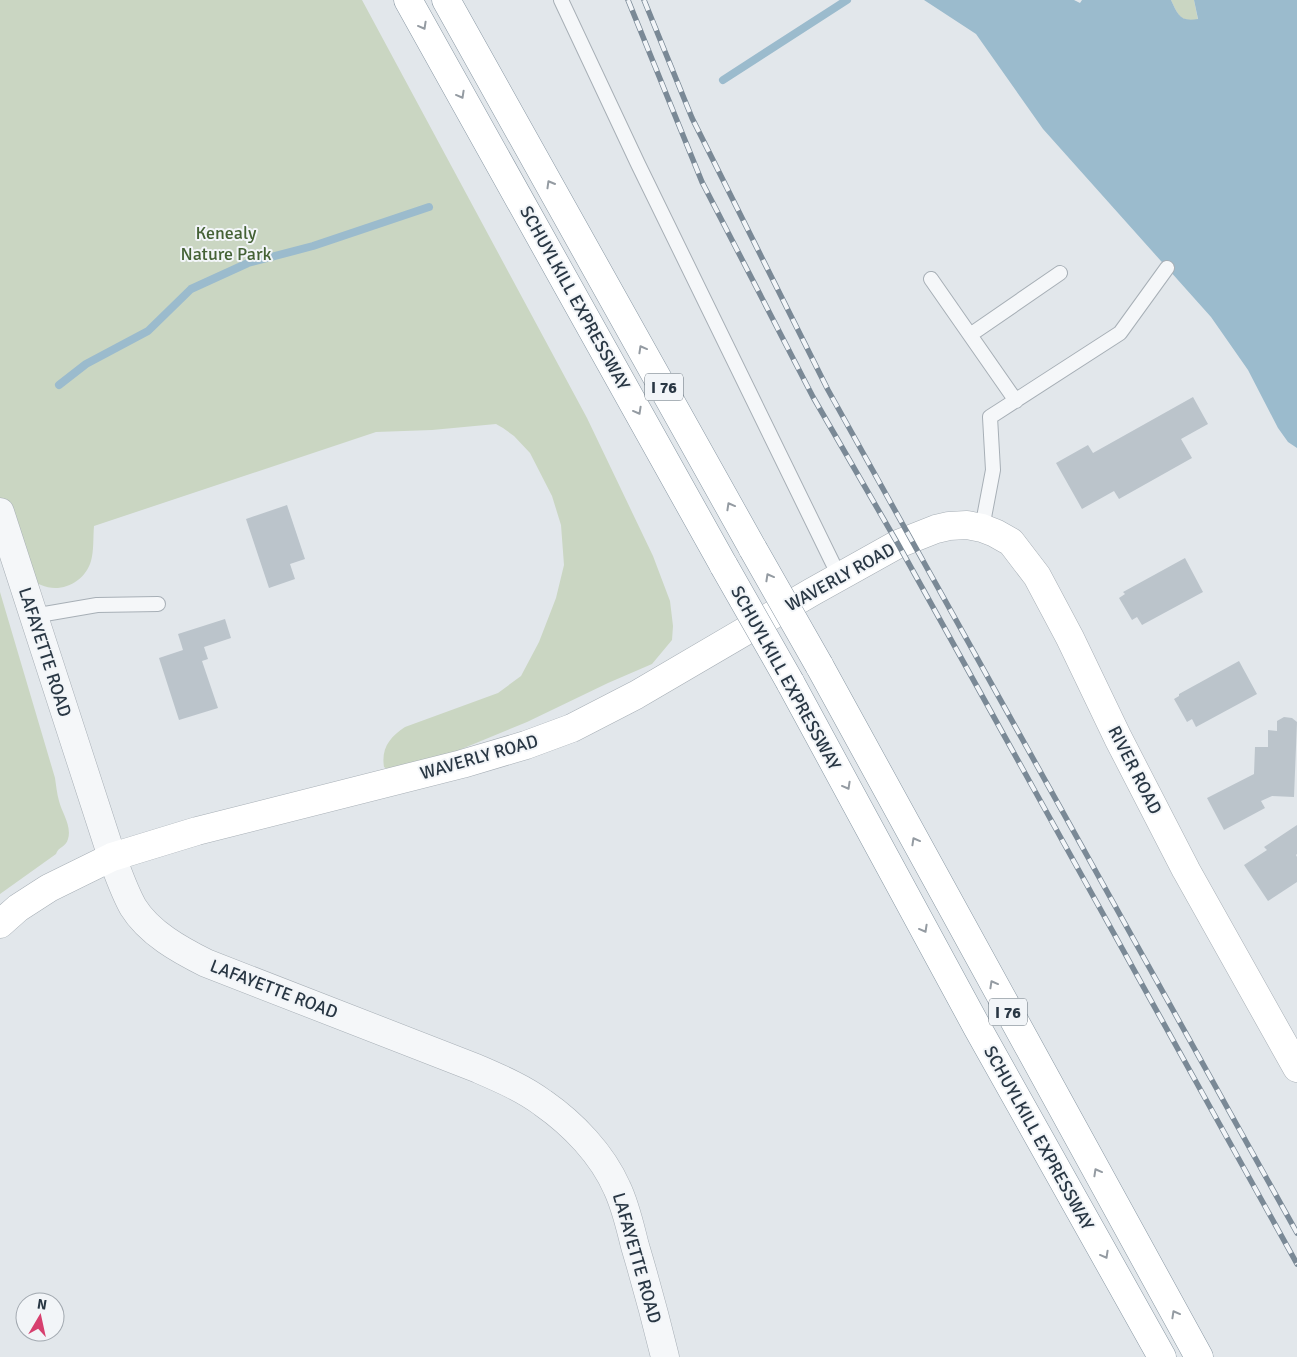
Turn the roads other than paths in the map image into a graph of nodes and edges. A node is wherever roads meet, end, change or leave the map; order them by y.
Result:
1 (408, 0) edge
2 (446, 0) edge
3 (561, 0) edge
4 (1167, 268) dead end
5 (1060, 273) dead end
6 (931, 279) dead end
7 (970, 334) junction
8 (1016, 401) junction
9 (0, 512) edge
10 (982, 528) junction
11 (936, 529) joint
12 (839, 576) junction
13 (158, 604) dead end
14 (33, 616) junction
15 (112, 857) junction
16 (0, 924) edge
17 (1297, 1068) edge
18 (665, 1357) edge
19 (1162, 1357) edge
20 (1199, 1357) edge

1 -> 19 main road, SCHUYLKILL EXPRESSWAY / I 76, bridge
20 -> 2 main road, SCHUYLKILL EXPRESSWAY / I 76, bridge
3 - 12 lane
4 - 8 lane
5 - 7 lane
6 - 7 lane
7 - 8 lane
8 - 10 lane
9 - 14 street, LAFAYETTE ROAD
10 - 11 main road, RIVER ROAD
10 - 17 main road, RIVER ROAD
11 - 12 main road, WAVERLY ROAD
12 - 15 main road, WAVERLY ROAD
13 - 14 lane
14 - 15 street, LAFAYETTE ROAD
15 - 16 main road, WAVERLY ROAD
15 - 18 street, LAFAYETTE ROAD

